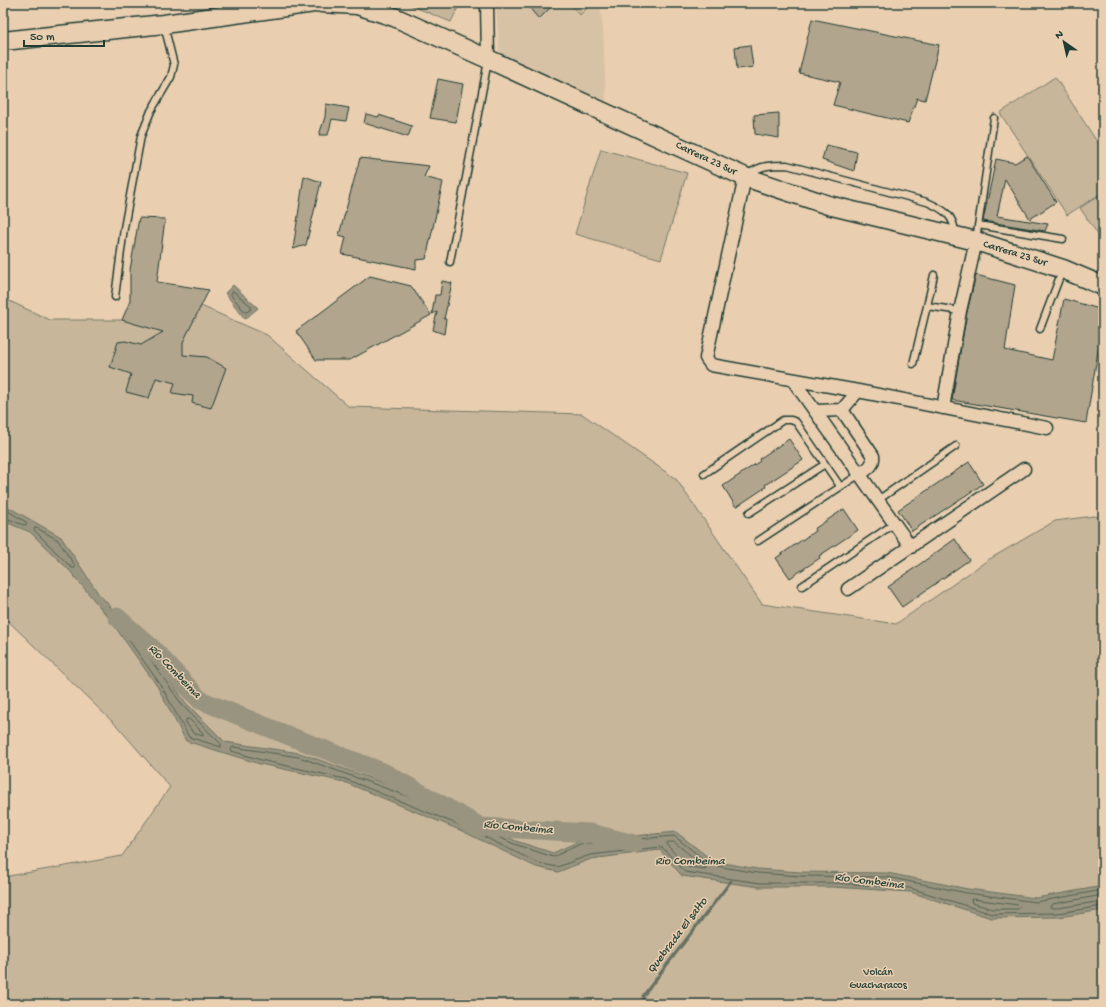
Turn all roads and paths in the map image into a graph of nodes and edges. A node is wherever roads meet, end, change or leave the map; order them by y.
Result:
1 (314, 3) edge
2 (320, 3) edge
3 (487, 3) edge
4 (164, 24) junction
5 (3, 41) edge
6 (488, 59) junction
7 (994, 118) dead end
8 (745, 177) junction
9 (977, 233) junction
10 (956, 237) junction
11 (1063, 239) dead end
12 (450, 262) dead end
13 (1062, 269) junction
14 (934, 275) dead end
15 (1103, 286) edge
16 (115, 297) dead end
17 (927, 306) junction
18 (960, 311) junction
19 (1040, 329) dead end
20 (913, 364) dead end
21 (793, 380) junction
22 (858, 391) junction
23 (943, 408) junction
24 (842, 410) junction
25 (816, 411) junction
26 (1047, 428) dead end
27 (956, 446) dead end
28 (825, 464) junction
29 (1024, 470) dead end
30 (704, 474) dead end
31 (860, 474) junction
32 (840, 486) junction
33 (878, 500) junction
34 (749, 513) dead end
35 (894, 523) junction
36 (758, 541) dead end
37 (911, 547) junction
38 (802, 586) dead end
39 (848, 589) dead end

1 - 4 main road
2 - 6 main road, Carrera 23 Sur
3 - 6 street
4 - 5 main road
4 - 16 lane
6 - 8 main road, Carrera 23 Sur
6 - 12 lane
7 - 9 lane
8 - 10 main road, Carrera 23 Sur
8 - 10 lane
8 - 21 street
9 - 10 main road, Carrera 23 Sur
9 - 11 lane
9 - 13 main road, Carrera 23 Sur
9 - 18 street
13 - 15 main road, Carrera 23 Sur
13 - 19 lane
14 - 17 lane
17 - 18 lane
17 - 20 lane
18 - 23 street
21 - 22 street
21 - 25 street
22 - 23 street
22 - 24 street
23 - 26 street
24 - 25 street
24 - 31 street
25 - 31 street
27 - 33 lane
28 - 30 lane
28 - 32 lane
28 - 34 lane
29 - 37 street
31 - 32 lane
31 - 33 street
32 - 36 lane
33 - 35 street
35 - 37 street
35 - 38 lane
37 - 39 street

